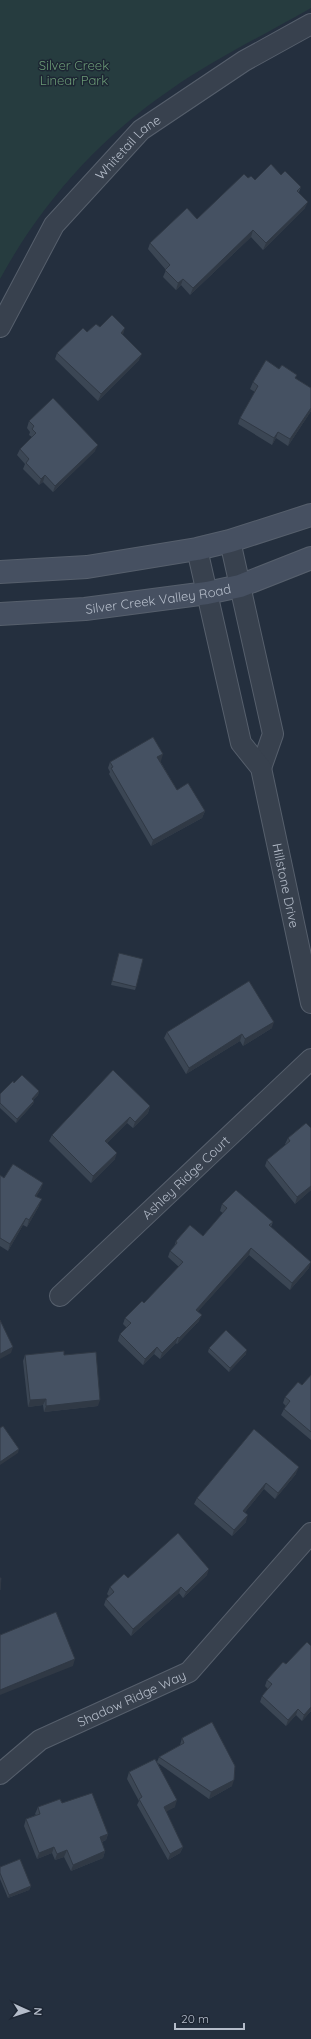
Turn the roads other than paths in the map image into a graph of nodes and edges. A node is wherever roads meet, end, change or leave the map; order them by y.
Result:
1 (311, 24) edge
2 (0, 326) edge
3 (311, 514) edge
4 (230, 541) junction
5 (197, 549) junction
6 (311, 558) edge
7 (0, 572) edge
8 (240, 586) junction
9 (207, 594) junction
10 (0, 614) edge
11 (261, 768) junction
12 (311, 1003) edge
13 (311, 1059) edge
14 (60, 1296) dead end
15 (311, 1533) edge
16 (0, 1774) edge

1 - 2 street, Whitetail Lane
3 - 4 main road
4 - 5 main road
4 - 8 street, Hillstone Drive
5 - 7 main road
5 - 9 street, Hillstone Drive
6 - 8 main road, Silver Creek Valley Road
8 - 9 main road, Silver Creek Valley Road
8 - 11 street, Hillstone Drive
9 - 10 main road, Silver Creek Valley Road
9 - 11 street, Hillstone Drive
11 - 12 street, Hillstone Drive
13 - 14 street, Ashley Ridge Court
15 - 16 street, Shadow Ridge Way

